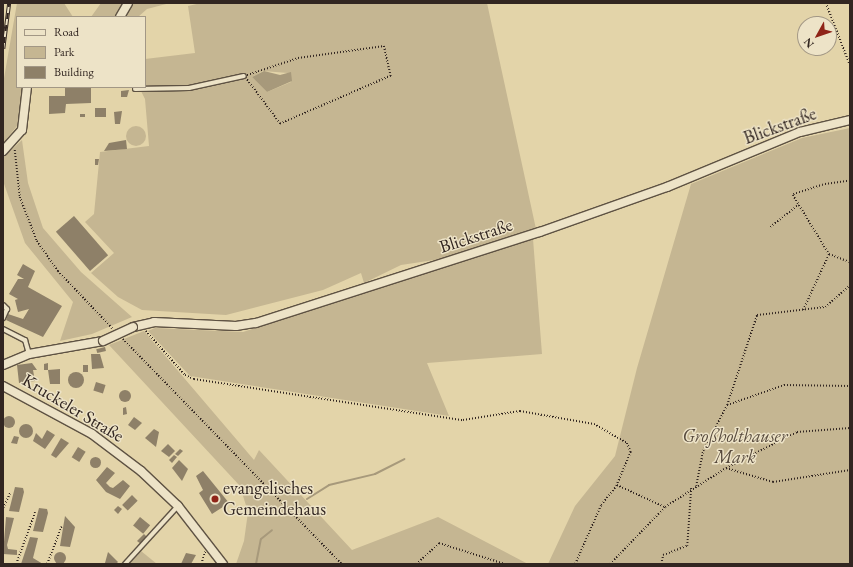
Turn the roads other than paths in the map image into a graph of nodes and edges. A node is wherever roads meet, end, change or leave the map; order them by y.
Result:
1 (128, 3) edge
2 (121, 16) edge
3 (244, 76) road end
4 (27, 88) edge
5 (136, 88) dead end
6 (850, 120) edge
7 (3, 151) edge
8 (3, 305) edge
9 (3, 318) edge
10 (3, 329) edge
11 (29, 354) junction
12 (3, 365) edge
13 (3, 386) edge
14 (178, 506) junction
15 (125, 564) edge
16 (223, 564) edge

1 - 2 street
3 - 5 lane
4 - 7 street
6 - 11 street, Blickstraße, bridge
8 - 9 lane
10 - 11 lane
11 - 12 street, Blickstraße
13 - 14 street, Kruckeler Straße
14 - 15 lane
14 - 16 street, Kruckeler Straße

